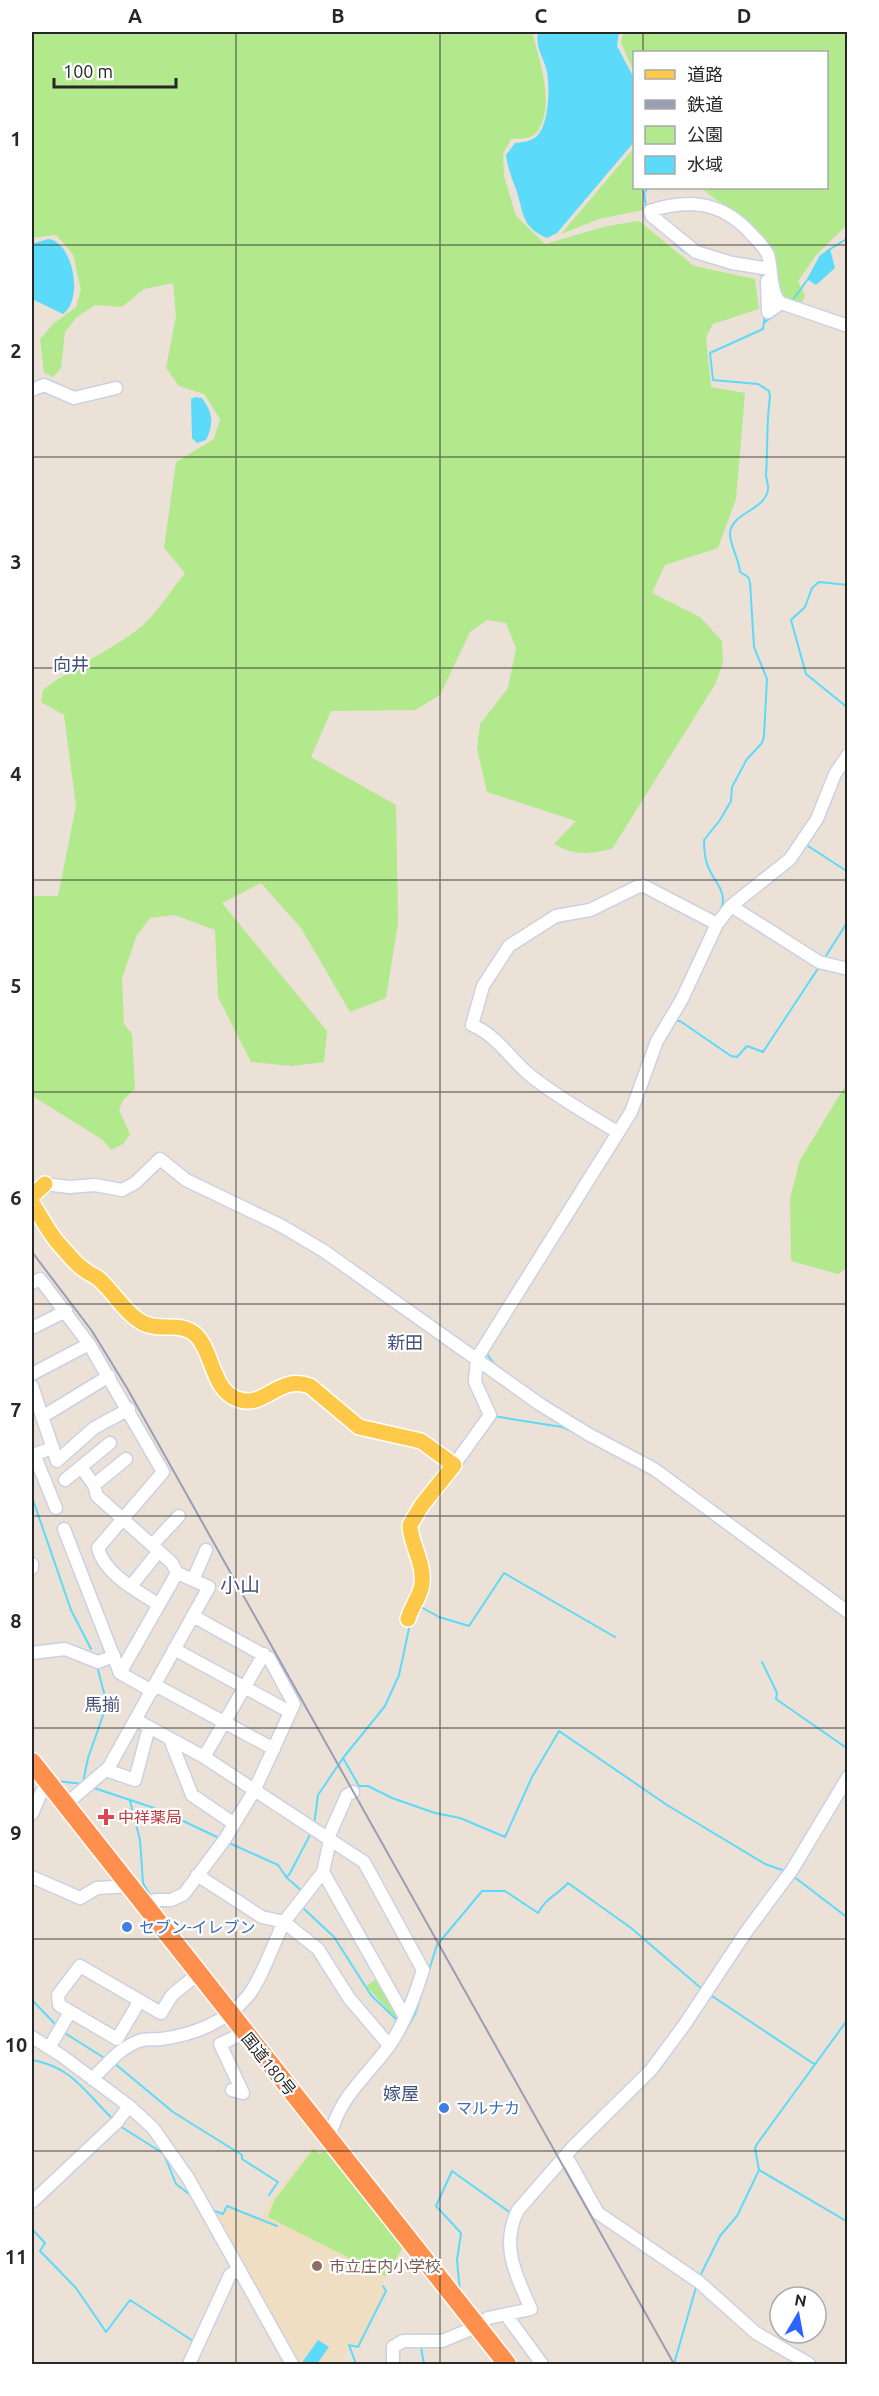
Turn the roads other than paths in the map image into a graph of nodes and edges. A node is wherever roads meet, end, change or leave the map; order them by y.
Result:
1 (766, 269) junction
2 (848, 326) edge
3 (116, 388) dead end
4 (32, 390) edge
5 (848, 755) edge
6 (731, 906) junction
7 (713, 923) junction
8 (848, 969) edge
9 (617, 1132) junction
10 (38, 1183) edge
11 (32, 1196) edge
12 (32, 1203) edge
13 (32, 1283) edge
14 (66, 1311) junction
15 (32, 1328) edge
16 (89, 1344) junction
17 (477, 1358) junction
18 (32, 1374) edge
19 (109, 1376) junction
20 (32, 1389) edge
21 (129, 1408) junction
22 (42, 1417) junction
23 (110, 1443) dead end
24 (53, 1448) junction
25 (126, 1459) dead end
26 (454, 1465) junction
27 (81, 1467) junction
28 (65, 1480) dead end
29 (94, 1485) junction
30 (56, 1508) dead end
31 (179, 1516) dead end
32 (123, 1519) junction
33 (64, 1529) dead end
34 (156, 1548) junction
35 (206, 1550) dead end
36 (177, 1572) junction
37 (193, 1580) junction
38 (131, 1586) junction
39 (159, 1605) junction
40 (848, 1612) edge
41 (193, 1616) junction
42 (408, 1619) dead end
43 (174, 1649) junction
44 (32, 1653) edge
45 (264, 1654) junction
46 (114, 1656) junction
47 (120, 1673) junction
48 (153, 1688) junction
49 (245, 1688) junction
50 (290, 1712) junction
51 (136, 1720) junction
52 (224, 1723) junction
53 (149, 1727) junction
54 (170, 1739) junction
55 (274, 1749) junction
56 (204, 1757) junction
57 (32, 1762) edge
58 (106, 1770) junction
59 (848, 1777) edge
60 (49, 1785) junction
61 (254, 1791) junction
62 (353, 1792) dead end
63 (65, 1805) junction
64 (32, 1814) edge
65 (233, 1823) junction
66 (329, 1839) junction
67 (323, 1872) junction
68 (197, 1875) junction
69 (32, 1877) edge
70 (130, 1886) junction
71 (152, 1904) junction
72 (284, 1922) junction
73 (198, 1974) junction
74 (140, 2002) junction
75 (70, 2012) junction
76 (229, 2013) junction
77 (402, 2022) junction
78 (244, 2032) junction
79 (32, 2037) edge
80 (389, 2045) junction
81 (49, 2048) junction
82 (92, 2079) junction
83 (232, 2090) dead end
84 (129, 2106) junction
85 (329, 2139) junction
86 (566, 2156) junction
87 (34, 2196) edge
88 (239, 2270) junction
89 (506, 2315) junction
90 (477, 2325) junction
91 (189, 2364) edge
92 (292, 2364) edge
93 (393, 2364) edge
94 (507, 2364) edge
95 (542, 2364) edge
96 (809, 2364) edge

1 - 1 street
1 - 2 street
3 - 4 street
5 - 6 street
6 - 7 street
6 - 8 street
7 - 9 street
7 - 9 street
9 - 17 street
10 - 11 main road
10 - 17 street
12 - 26 main road
13 - 14 street
14 - 15 street
14 - 16 street
16 - 18 street
16 - 19 street
17 - 26 street
17 - 40 street
19 - 21 street
19 - 22 street
20 - 22 street
21 - 24 street
21 - 32 street
22 - 24 street
23 - 27 street
24 - 30 street
25 - 29 street
26 - 42 main road
27 - 28 street
27 - 29 street
29 - 32 street
31 - 34 street
32 - 34 street
32 - 38 street
33 - 46 street
34 - 36 street
34 - 38 street
35 - 37 street
36 - 37 street
36 - 39 street
37 - 41 street
38 - 39 street
39 - 47 street
41 - 43 street
41 - 45 street
43 - 48 street
43 - 49 street
44 - 46 street
45 - 49 street
45 - 50 street
46 - 47 street
47 - 48 street
48 - 51 street
48 - 52 street
49 - 50 street
49 - 52 street
50 - 55 street
51 - 53 street
51 - 58 street
52 - 55 street
52 - 56 street
53 - 54 street
53 - 58 street
54 - 56 street
54 - 65 street
55 - 61 street
56 - 61 street
57 - 60 highway, 国道180号
58 - 63 street
59 - 86 street
60 - 63 highway, 国道180号
60 - 64 street
61 - 65 street
61 - 66 street
62 - 66 street
63 - 70 highway, 国道180号
65 - 68 street
66 - 67 street
66 - 77 street
67 - 72 street
67 - 77 street
68 - 71 street
68 - 72 street
69 - 70 street
70 - 71 highway, 国道180号
71 - 73 highway, 国道180号
72 - 76 street
72 - 80 street
73 - 74 street
73 - 76 highway, 国道180号
74 - 75 street
74 - 75 street
75 - 81 street
76 - 78 highway, 国道180号
76 - 82 street
77 - 80 street
78 - 83 street
78 - 85 highway, 国道180号
79 - 81 street
80 - 85 street
81 - 82 street
82 - 84 street
84 - 87 street
84 - 88 street
85 - 90 highway, 国道180号
86 - 89 street
86 - 96 street
88 - 91 street
88 - 92 street
89 - 90 street
89 - 95 street
90 - 93 street
90 - 94 highway, 国道180号

